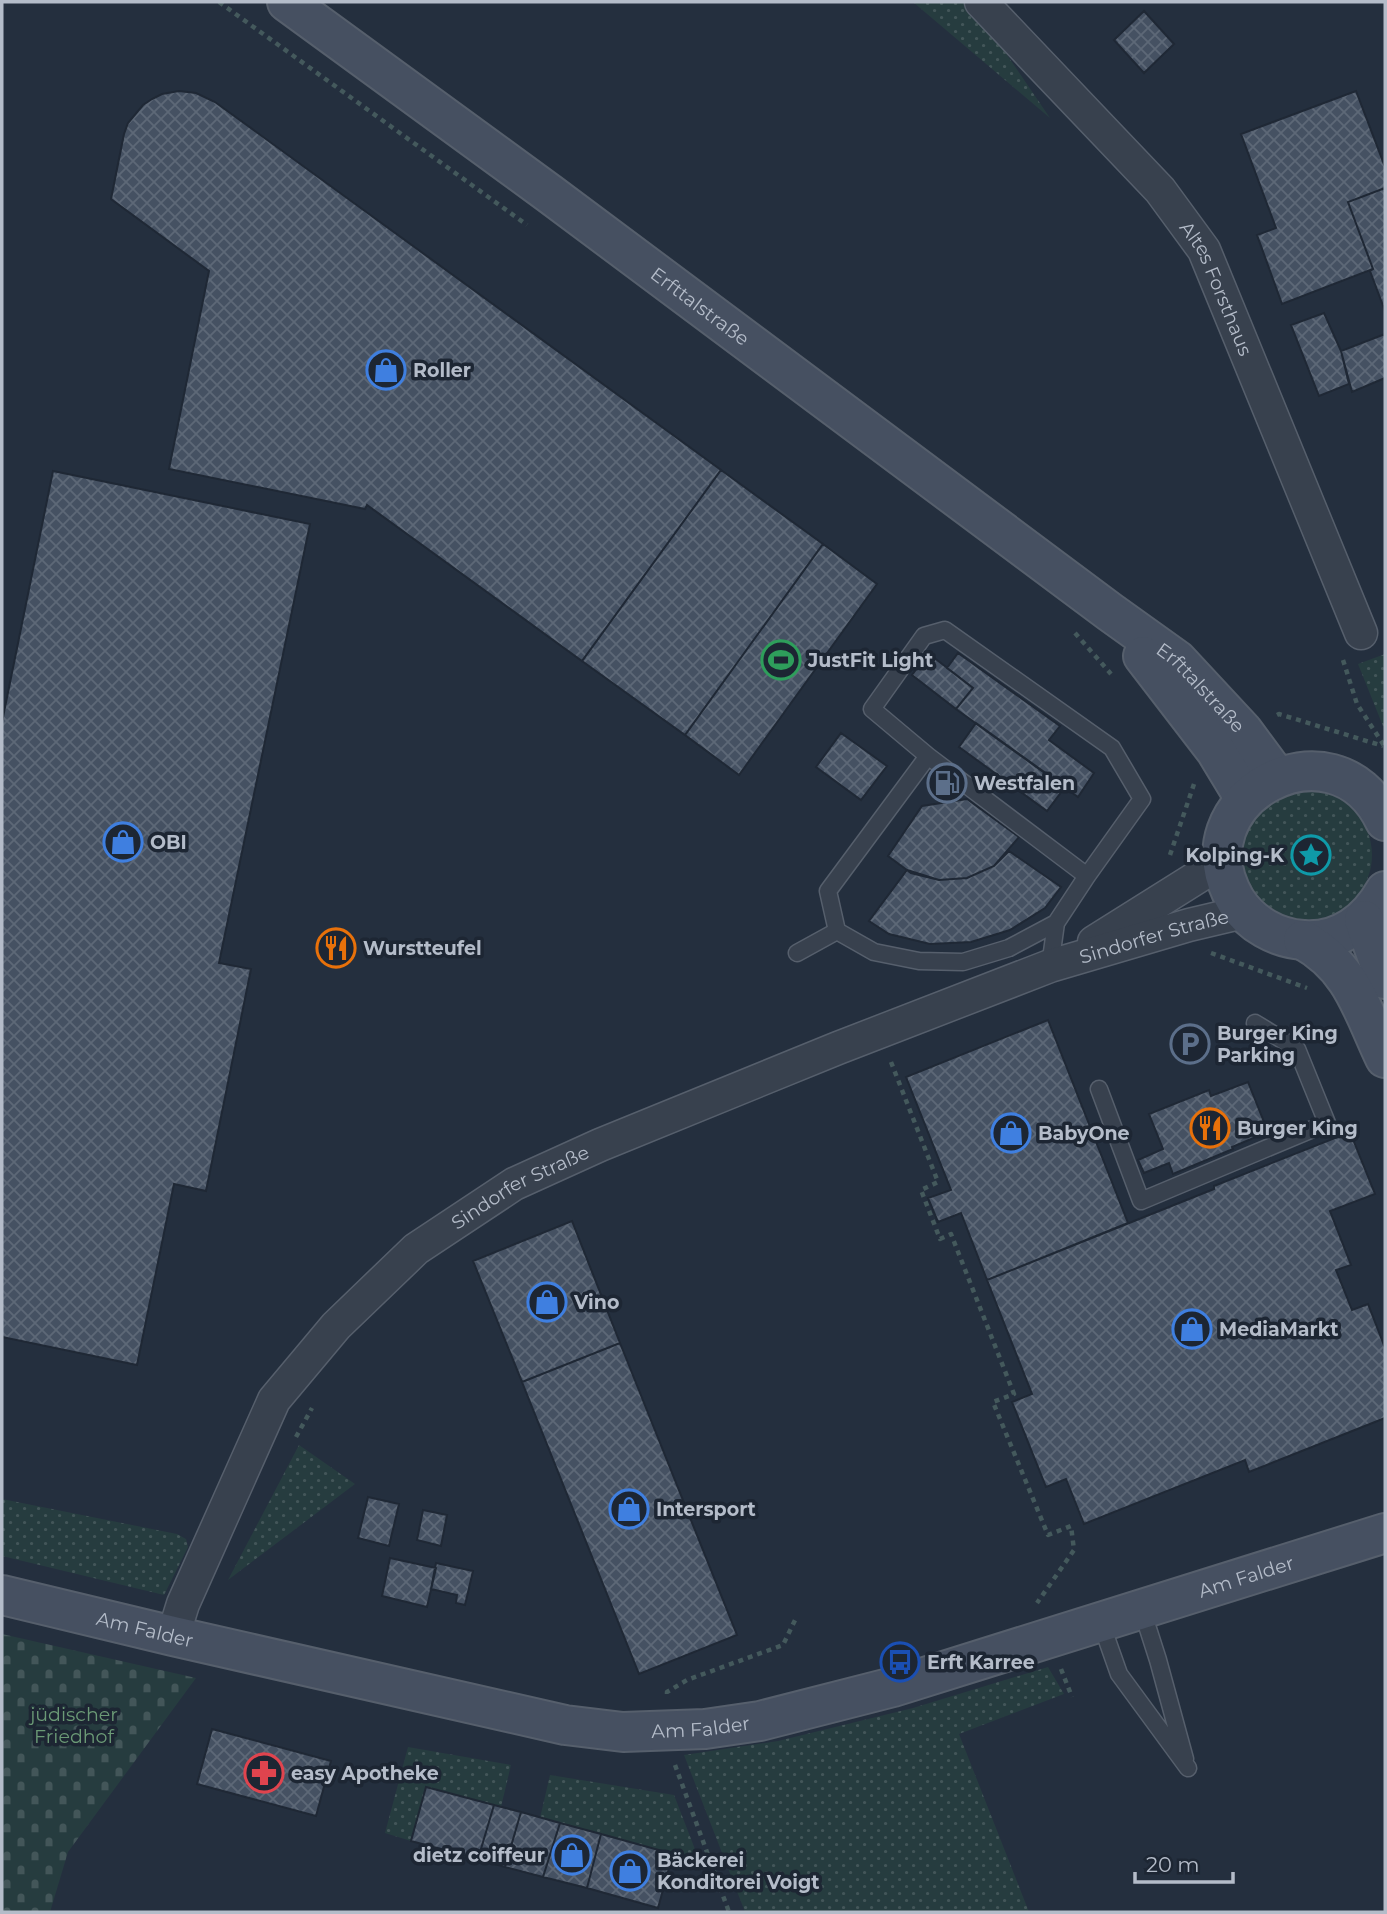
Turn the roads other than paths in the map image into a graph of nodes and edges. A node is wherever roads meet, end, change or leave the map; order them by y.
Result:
1 (287, 2) edge
2 (981, 2) edge
3 (1110, 612) junction
4 (1361, 633) road end
5 (928, 756) junction
6 (1277, 777) junction
7 (1245, 799) junction
8 (1385, 821) edge
9 (1223, 861) junction
10 (1087, 876) junction
11 (1380, 898) edge
12 (1244, 912) junction
13 (1056, 923) junction
14 (837, 930) junction
15 (1303, 940) junction
16 (797, 953) dead end
17 (1056, 964) junction
18 (1367, 979) edge
19 (1255, 1023) dead end
20 (1385, 1058) edge
21 (1099, 1090) dead end
22 (1385, 1533) edge
23 (2, 1595) edge
24 (1142, 1610) junction
25 (1101, 1623) junction
26 (173, 1636) junction

1 - 3 main road, Erfttalstraße
2 - 4 street, Altes Forsthaus
3 - 6 main road, Erfttalstraße
3 - 7 main road, Erfttalstraße
5 - 10 lane
5 - 10 lane
5 - 14 lane
6 - 7 main road
6 - 8 main road
7 - 9 main road
9 - 12 main road
9 - 17 street, Sindorfer Straße
10 - 13 lane
11 - 15 main road
11 - 18 main road
12 - 15 main road
12 - 17 street, Sindorfer Straße
13 - 14 lane
13 - 17 lane
14 - 16 lane
15 - 18 main road
17 - 26 street, Sindorfer Straße
18 - 20 main road
19 - 21 lane
22 - 24 main road, Am Falder
23 - 26 main road, Am Falder
24 - 25 main road, Am Falder
24 - 25 lane
25 - 26 main road, Am Falder

